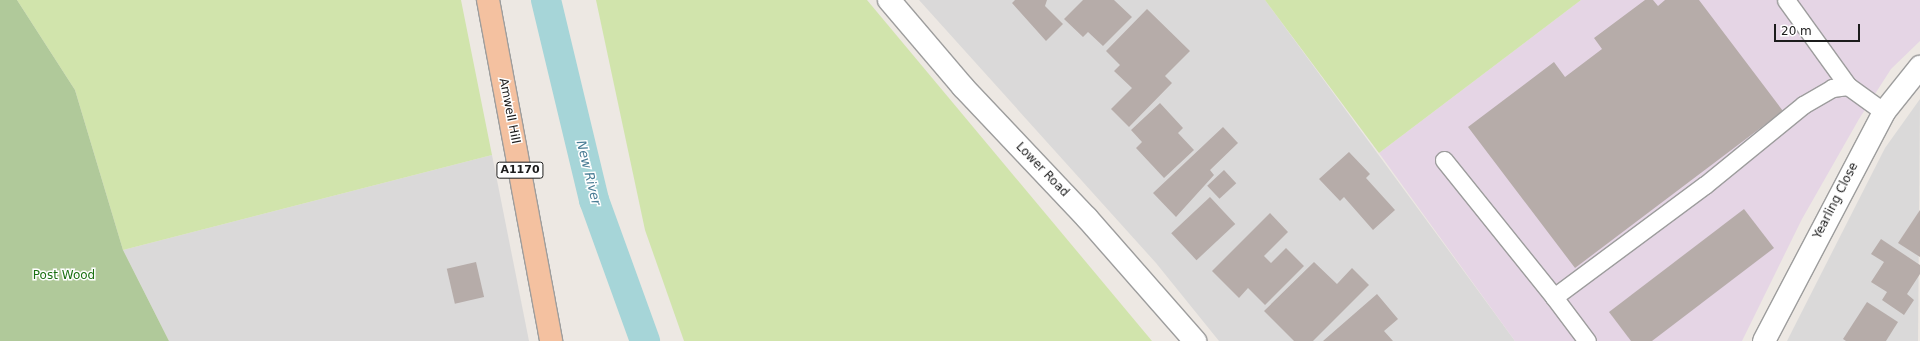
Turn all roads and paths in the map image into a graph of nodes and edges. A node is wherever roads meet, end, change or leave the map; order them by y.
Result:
1 (488, 0) edge
2 (889, 0) edge
3 (1786, 0) edge
4 (1920, 67) edge
5 (1848, 86) junction
6 (1884, 112) junction
7 (1444, 160) dead end
8 (1554, 298) junction
9 (551, 341) edge
10 (1195, 341) edge
11 (1587, 341) edge
12 (1764, 341) edge

1 - 9 main road, Amwell Hill / A1170
2 - 10 street, Lower Road
3 - 5 lane
4 - 6 street, Yearling Close
5 - 6 lane
5 - 8 lane
6 - 12 street, Yearling Close
7 - 8 lane
8 - 11 lane

